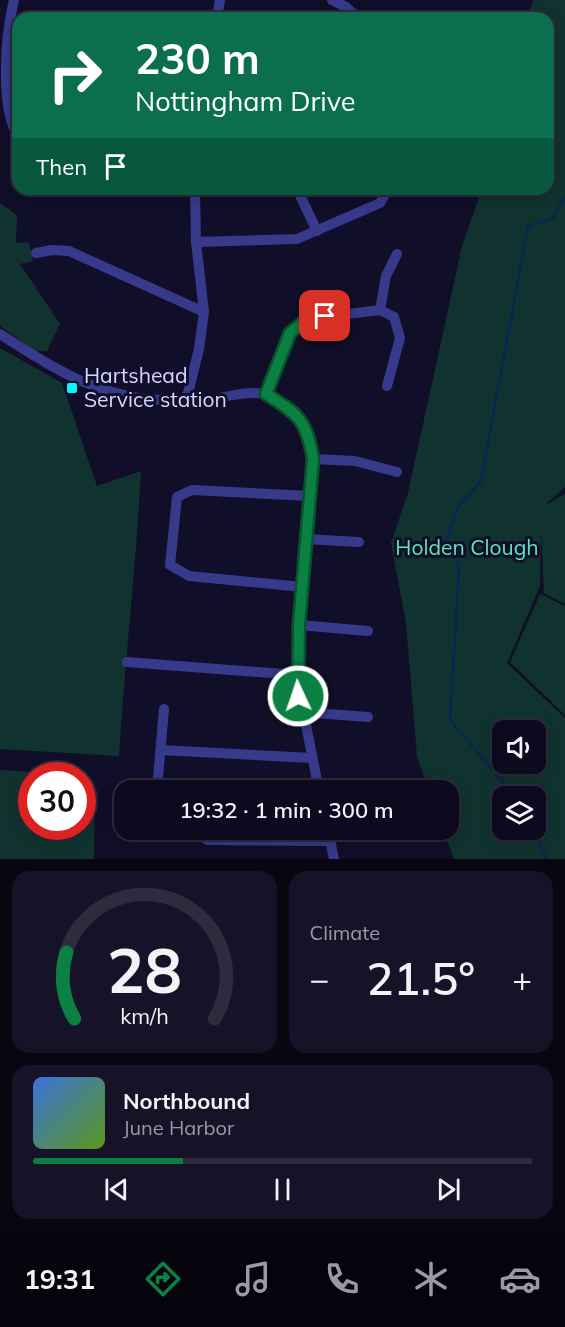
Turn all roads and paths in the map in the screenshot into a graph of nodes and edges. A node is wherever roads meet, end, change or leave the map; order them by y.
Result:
1 (14, 0) edge
2 (332, 0) edge
3 (351, 12) edge
4 (4, 26) edge
5 (12, 128) edge
6 (195, 195) edge
7 (300, 195) edge
8 (385, 195) edge
9 (317, 231) junction
10 (196, 242) junction
11 (36, 253) dead end
12 (397, 254) dead end
13 (380, 309) junction
14 (204, 312) junction
15 (0, 334) edge
16 (387, 386) dead end
17 (266, 394) junction
18 (181, 402) junction
19 (313, 459) junction
20 (397, 472) dead end
21 (310, 496) junction
22 (306, 539) junction
23 (359, 542) dead end
24 (302, 587) junction
25 (299, 625) junction
26 (368, 631) dead end
27 (127, 662) dead end
28 (296, 675) junction
29 (164, 709) dead end
30 (302, 712) junction
31 (368, 717) dead end
32 (160, 750) junction
33 (312, 758) junction
34 (158, 780) edge
35 (317, 780) edge
36 (207, 840) dead end
37 (330, 841) joint
38 (334, 859) edge

1 - 4 street
2 - 3 street
4 - 5 street
6 - 10 street
7 - 9 street
8 - 9 street
9 - 10 street
10 - 14 street
11 - 14 street
12 - 13 street
13 - 16 street
13 - 17 street
14 - 18 street
15 - 18 street
17 - 18 street
17 - 19 street
19 - 20 street
19 - 21 street
21 - 22 street
21 - 24 street
22 - 23 street
22 - 24 street
24 - 25 street
25 - 26 street
25 - 28 street
27 - 28 street
28 - 30 street
29 - 32 street
30 - 31 street
30 - 33 street
32 - 33 street
32 - 34 street
33 - 35 street
36 - 37 street
37 - 38 street

